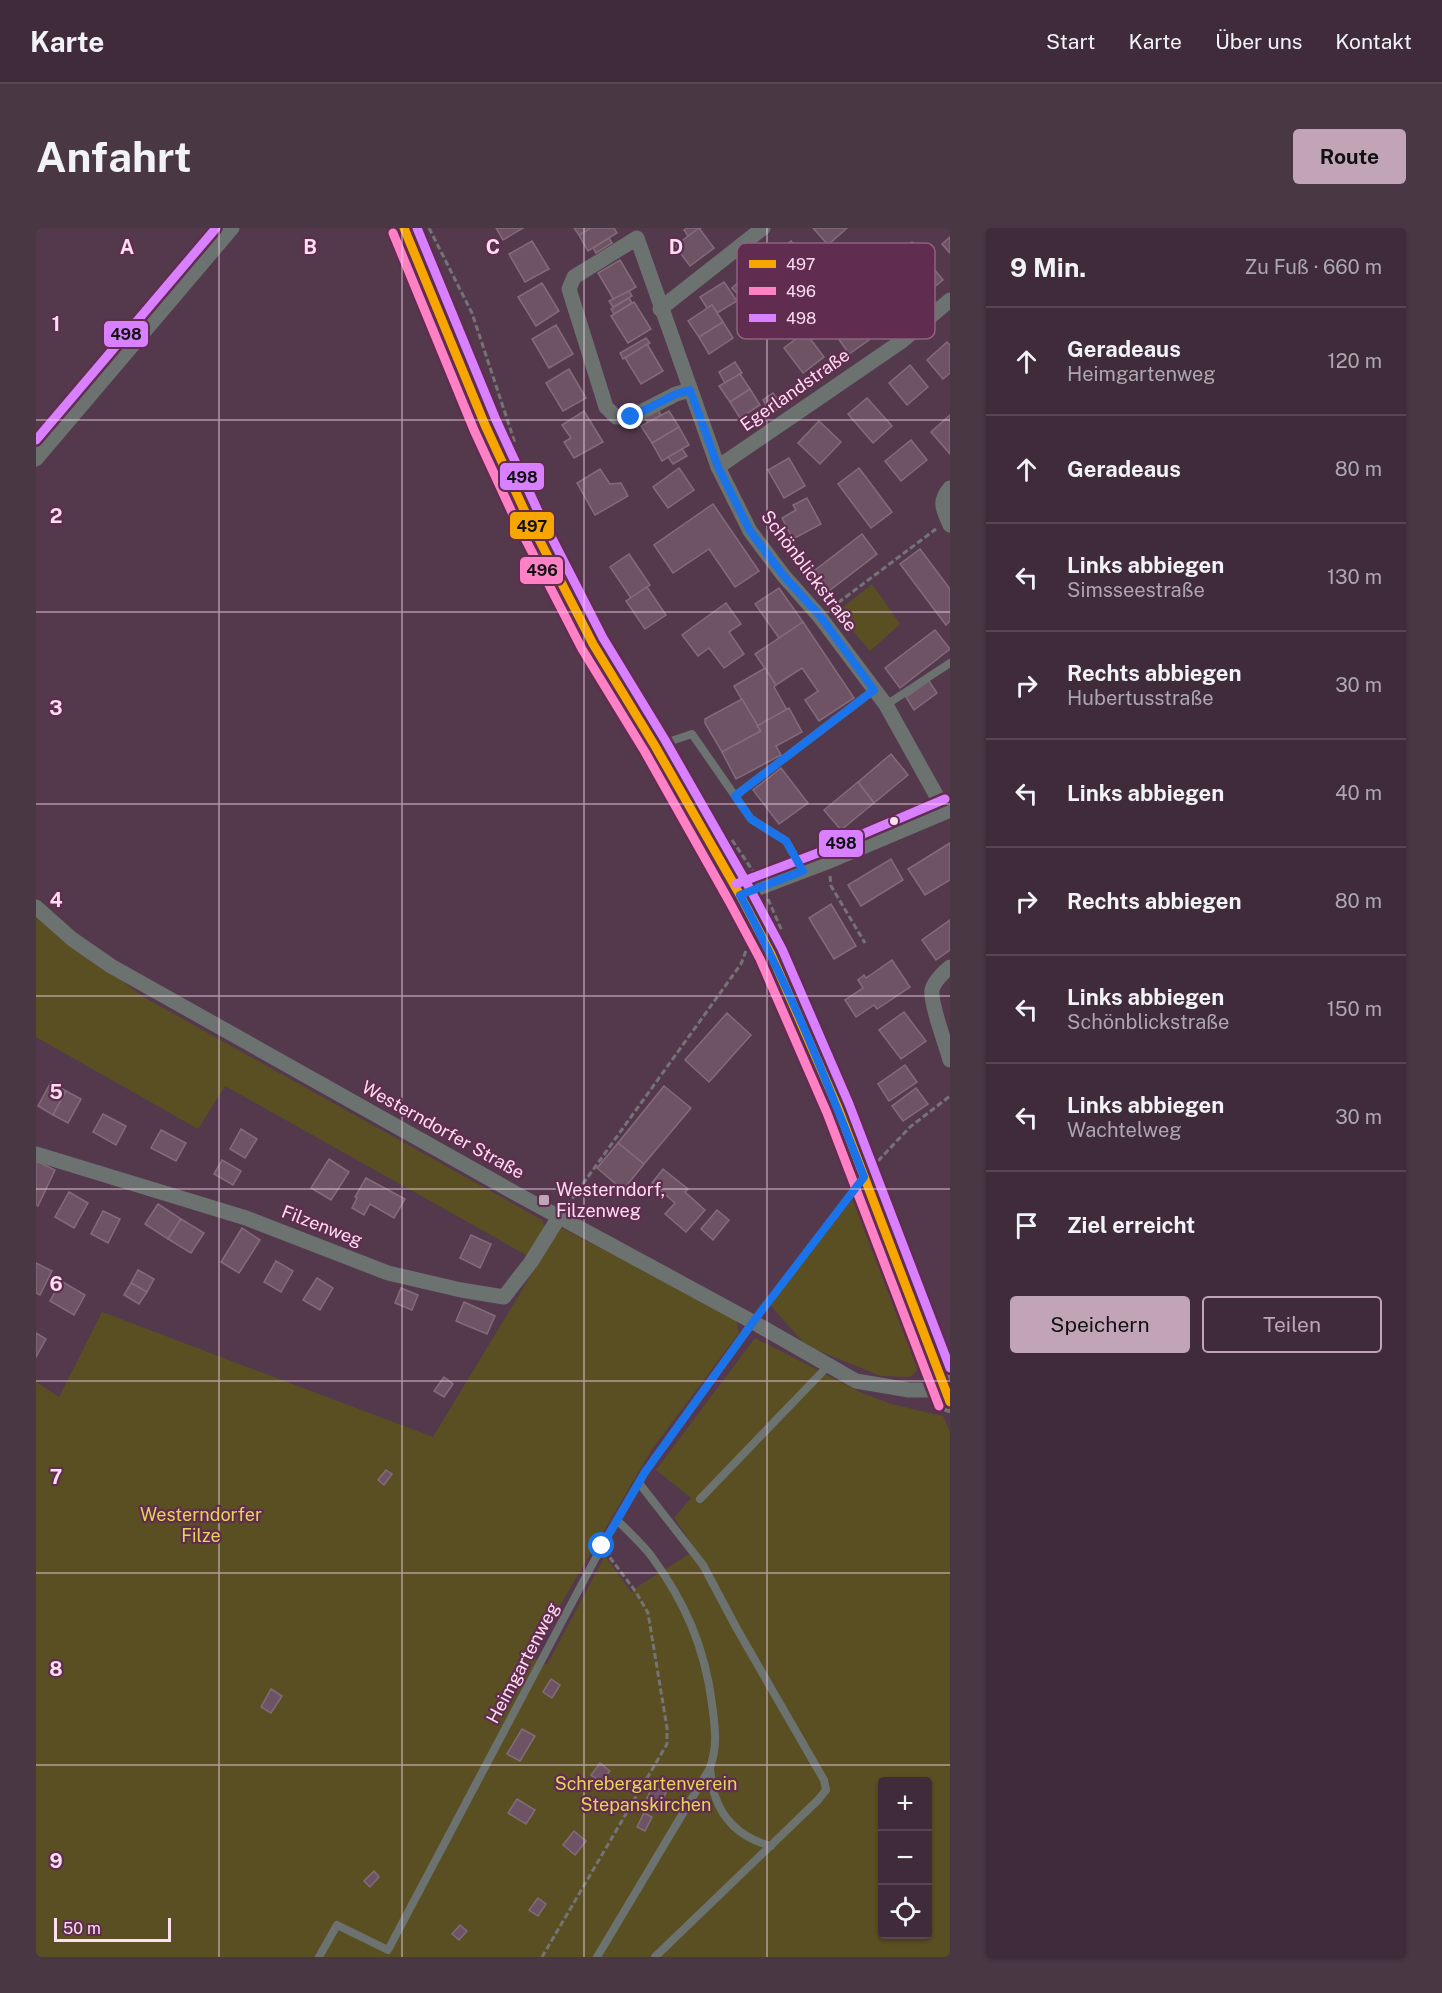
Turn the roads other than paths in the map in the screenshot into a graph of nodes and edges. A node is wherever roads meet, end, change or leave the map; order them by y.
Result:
1 (232, 228) edge
2 (404, 228) edge
3 (763, 228) edge
4 (744, 243) edge
5 (737, 248) edge
6 (950, 300) edge
7 (660, 309) junction
8 (935, 312) edge
9 (903, 339) edge
10 (690, 390) junction
11 (36, 459) edge
12 (718, 467) junction
13 (950, 488) edge
14 (949, 522) edge
15 (950, 663) edge
16 (874, 690) junction
17 (886, 705) junction
18 (655, 746) junction
19 (735, 796) junction
20 (948, 810) edge
21 (803, 871) junction
22 (740, 895) junction
23 (36, 907) edge
24 (950, 967) edge
25 (950, 1060) edge
26 (36, 1154) edge
27 (559, 1217) junction
28 (753, 1322) junction
29 (829, 1365) junction
30 (947, 1396) edge
31 (639, 1483) junction
32 (699, 1499) dead end
33 (617, 1520) junction
34 (710, 1768) junction
35 (771, 1846) junction
36 (319, 1957) edge
37 (597, 1957) edge
38 (655, 1957) edge

1 - 11 street
2 - 18 main road
3 - 4 street
5 - 7 street
6 - 8 street, Egerlandstraße
7 - 10 street, Schönblickstraße
7 - 10 street, Schönblickstraße
9 - 12 street, Egerlandstraße
10 - 12 street, Schönblickstraße
12 - 16 street, Schönblickstraße
13 - 14 street
15 - 17 lane
16 - 17 street, Schönblickstraße
16 - 19 lane
17 - 20 street, Schönblickstraße
18 - 19 lane
18 - 22 main road
19 - 21 lane
20 - 21 street
21 - 22 street
22 - 30 main road
23 - 27 street, Westerndorfer Straße
24 - 25 street
26 - 27 street, Filzenweg
27 - 28 street, Westerndorfer Straße
28 - 29 street, Westerndorfer Straße
28 - 31 lane, Heimgartenweg
29 - 30 street, Westerndorfer Straße
29 - 32 lane
31 - 33 lane, Heimgartenweg
31 - 35 lane
33 - 34 lane
33 - 36 lane, Heimgartenweg
34 - 35 lane
34 - 37 lane
35 - 38 lane

